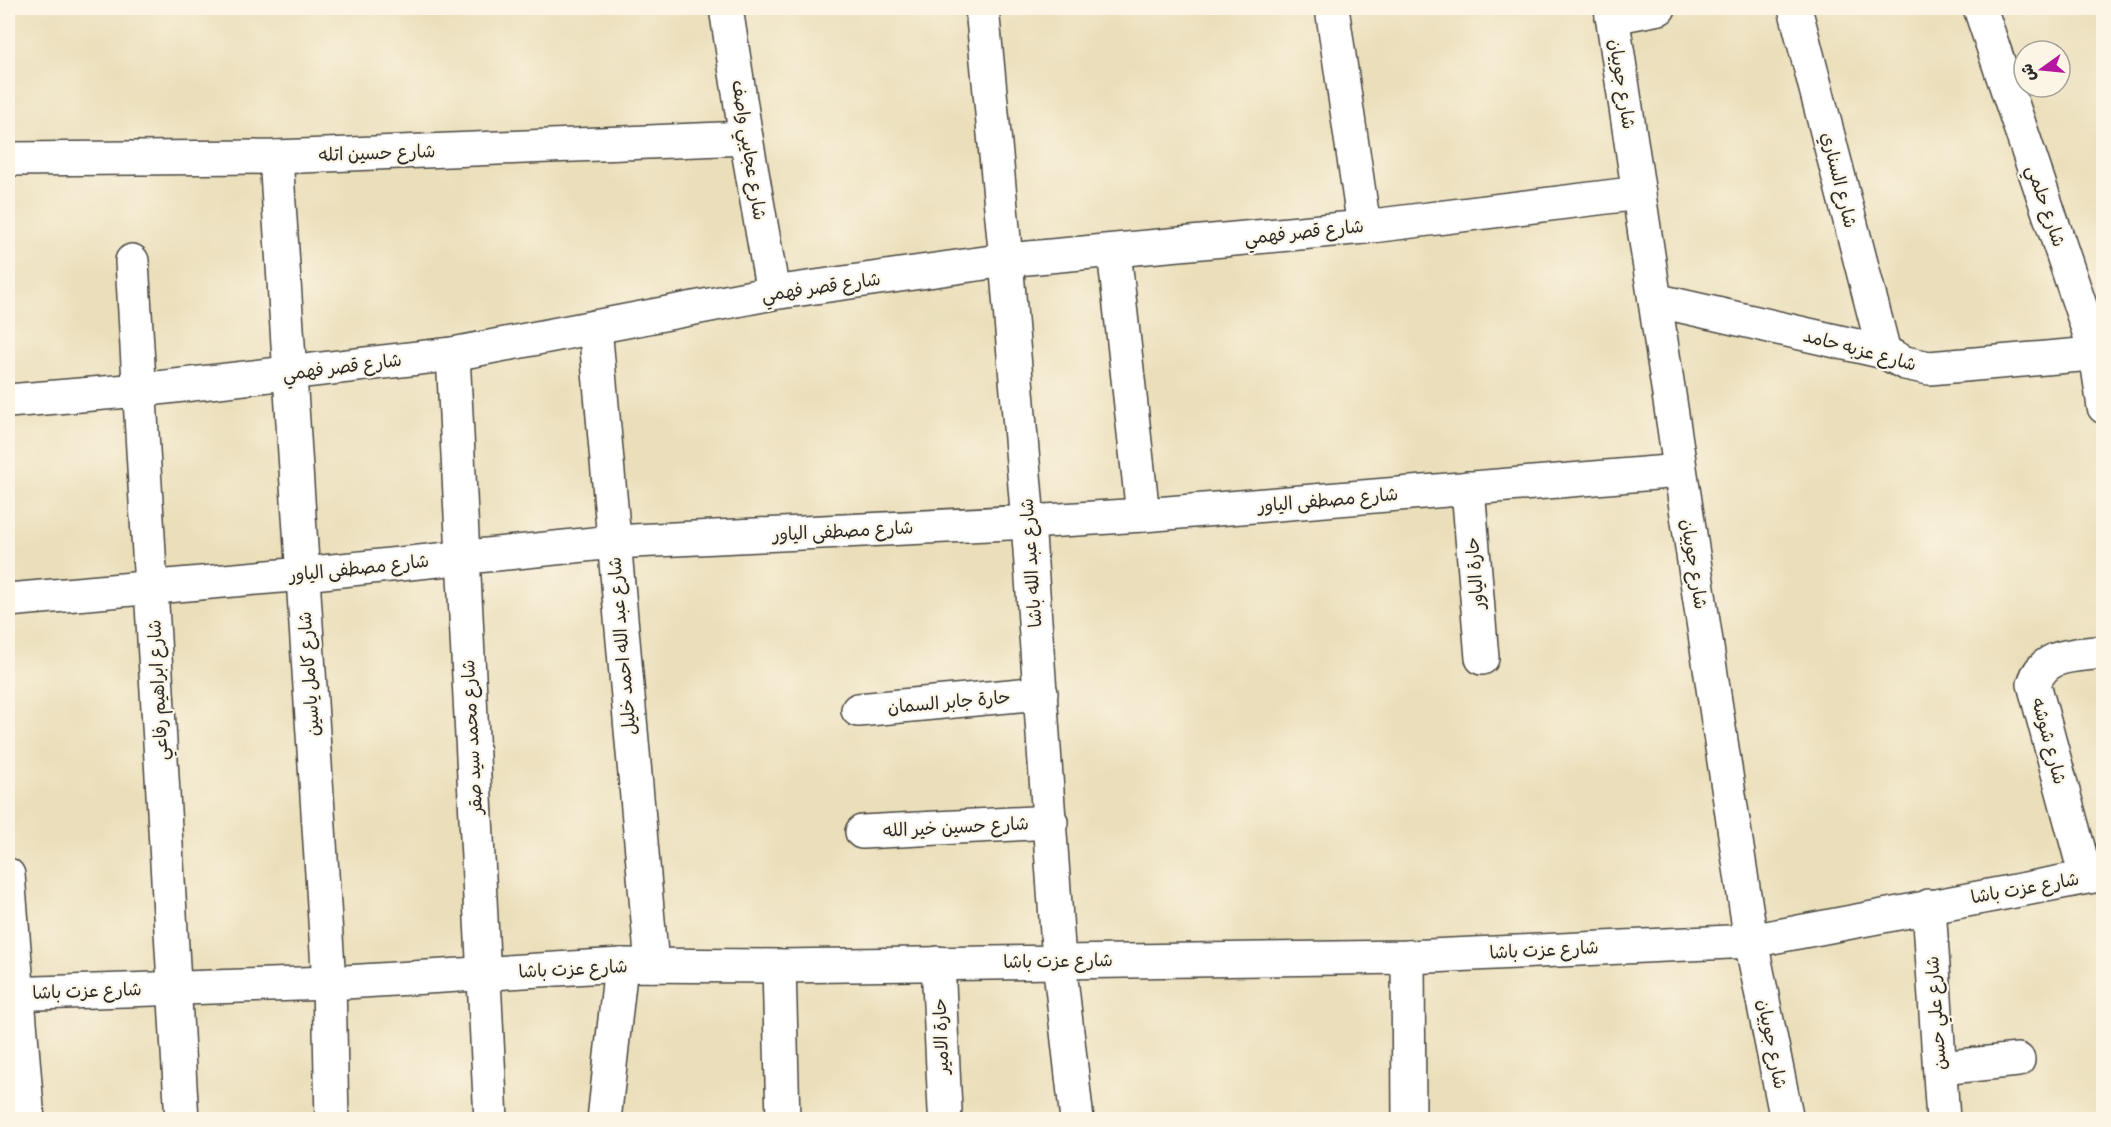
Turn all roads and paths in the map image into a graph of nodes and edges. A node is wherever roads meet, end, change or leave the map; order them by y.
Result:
1 (726, 8) edge
2 (982, 8) edge
3 (1332, 8) edge
4 (1659, 8) edge
5 (1795, 8) edge
6 (1980, 8) edge
7 (1611, 12) edge
8 (746, 138) junction
9 (276, 157) junction
10 (8, 159) edge
11 (1639, 193) junction
12 (1364, 226) junction
13 (1114, 251) junction
14 (1006, 260) junction
15 (132, 261) dead end
16 (773, 293) junction
17 (1655, 300) junction
18 (595, 327) junction
19 (1884, 352) junction
20 (2100, 353) edge
21 (453, 354) junction
22 (289, 374) junction
23 (140, 390) junction
24 (8, 401) edge
25 (2103, 407) edge
26 (1680, 471) junction
27 (1468, 488) junction
28 (1143, 515) junction
29 (1028, 522) junction
30 (613, 542) junction
31 (462, 558) junction
32 (303, 574) junction
33 (152, 588) junction
34 (8, 600) edge
35 (2103, 652) edge
36 (1482, 658) dead end
37 (1041, 693) junction
38 (858, 710) dead end
39 (1051, 822) junction
40 (862, 832) dead end
41 (2095, 875) edge
42 (8, 876) edge
43 (1929, 906) junction
44 (1751, 941) junction
45 (1408, 957) junction
46 (1059, 961) junction
47 (938, 963) junction
48 (637, 965) junction
49 (779, 966) junction
50 (484, 974) junction
51 (329, 982) junction
52 (174, 988) junction
53 (12, 993) edge
54 (2018, 1060) dead end
55 (1940, 1068) junction
56 (945, 1110) dead end
57 (28, 1119) edge
58 (182, 1119) edge
59 (332, 1119) edge
60 (491, 1119) edge
61 (604, 1119) edge
62 (783, 1119) edge
63 (1077, 1119) edge
64 (1409, 1119) edge
65 (1787, 1119) edge
66 (1943, 1119) edge

1 - 8 street, شارع عجايبي واصف
2 - 14 street, شارع عبد الله باشا
3 - 12 street
4 - 7 street
5 - 19 street, شارع السناري
6 - 20 street, شارع حلمي
7 - 11 street, شارع جوبيان
8 - 9 street, شارع حسين اتله
8 - 16 street, شارع عجايبي واصف
9 - 10 street, شارع حسين اتله
9 - 22 street, شارع كامل ياسين
11 - 12 street, شارع قصر فهمي
11 - 17 street, شارع جوبيان
12 - 13 street, شارع قصر فهمي
13 - 14 street, شارع قصر فهمي
13 - 28 street
14 - 16 street, شارع قصر فهمي
14 - 29 street, شارع عبد الله باشا
15 - 23 street, شارع ابراهيم رفاعي
16 - 18 street, شارع قصر فهمي
17 - 19 street, شارع عزبه حامد
17 - 26 street, شارع جوبيان
18 - 21 street, شارع قصر فهمي
18 - 30 street, شارع عبد الله احمد خليل
19 - 20 street, شارع عزبه حامد
20 - 25 street, شارع حلمي
21 - 22 street, شارع قصر فهمي
21 - 31 street, شارع محمد سيد صقر
22 - 23 street, شارع قصر فهمي
22 - 32 street, شارع كامل ياسين
23 - 24 street, شارع قصر فهمي
23 - 33 street, شارع ابراهيم رفاعي
26 - 27 street, شارع مصطفى الياور
26 - 44 street, شارع جوبيان
27 - 28 street, شارع مصطفى الياور
27 - 36 street, حارة الياور
28 - 29 street, شارع مصطفى الياور
29 - 30 street, شارع مصطفى الياور
29 - 37 street, شارع عبد الله باشا
30 - 31 street, شارع مصطفى الياور
30 - 48 street, شارع عبد الله احمد خليل
31 - 32 street, شارع مصطفى الياور
31 - 50 street, شارع محمد سيد صقر
32 - 33 street, شارع مصطفى الياور
32 - 51 street, شارع كامل ياسين
33 - 34 street, شارع مصطفى الياور
33 - 52 street, شارع ابراهيم رفاعي
35 - 41 street, شارع شوشه
37 - 38 street, حارة جابر السمان
37 - 39 street, شارع عبد الله باشا
39 - 40 street, شارع حسين خير الله
39 - 46 street, شارع عبد الله باشا
41 - 43 street, شارع عزت باشا
42 - 53 street
43 - 44 street, شارع عزت باشا
43 - 55 street, شارع علي حسن
44 - 45 street, شارع عزت باشا
44 - 65 street, شارع جوبيان
45 - 46 street, شارع عزت باشا
45 - 64 street
46 - 47 street, شارع عزت باشا
46 - 63 street, شارع عبد الله باشا
47 - 49 street, شارع عزت باشا
47 - 56 street, حارة الامير
48 - 49 street, شارع عزت باشا
48 - 50 street, شارع عزت باشا
48 - 61 street, شارع عبد الله احمد خليل
49 - 62 street
50 - 51 street, شارع عزت باشا
50 - 60 street, شارع محمد سيد صقر
51 - 52 street, شارع عزت باشا
51 - 59 street, شارع كامل ياسين
52 - 53 street, شارع عزت باشا
52 - 58 street, شارع ابراهيم رفاعي
53 - 57 street
54 - 55 street
55 - 66 street, شارع علي حسن

